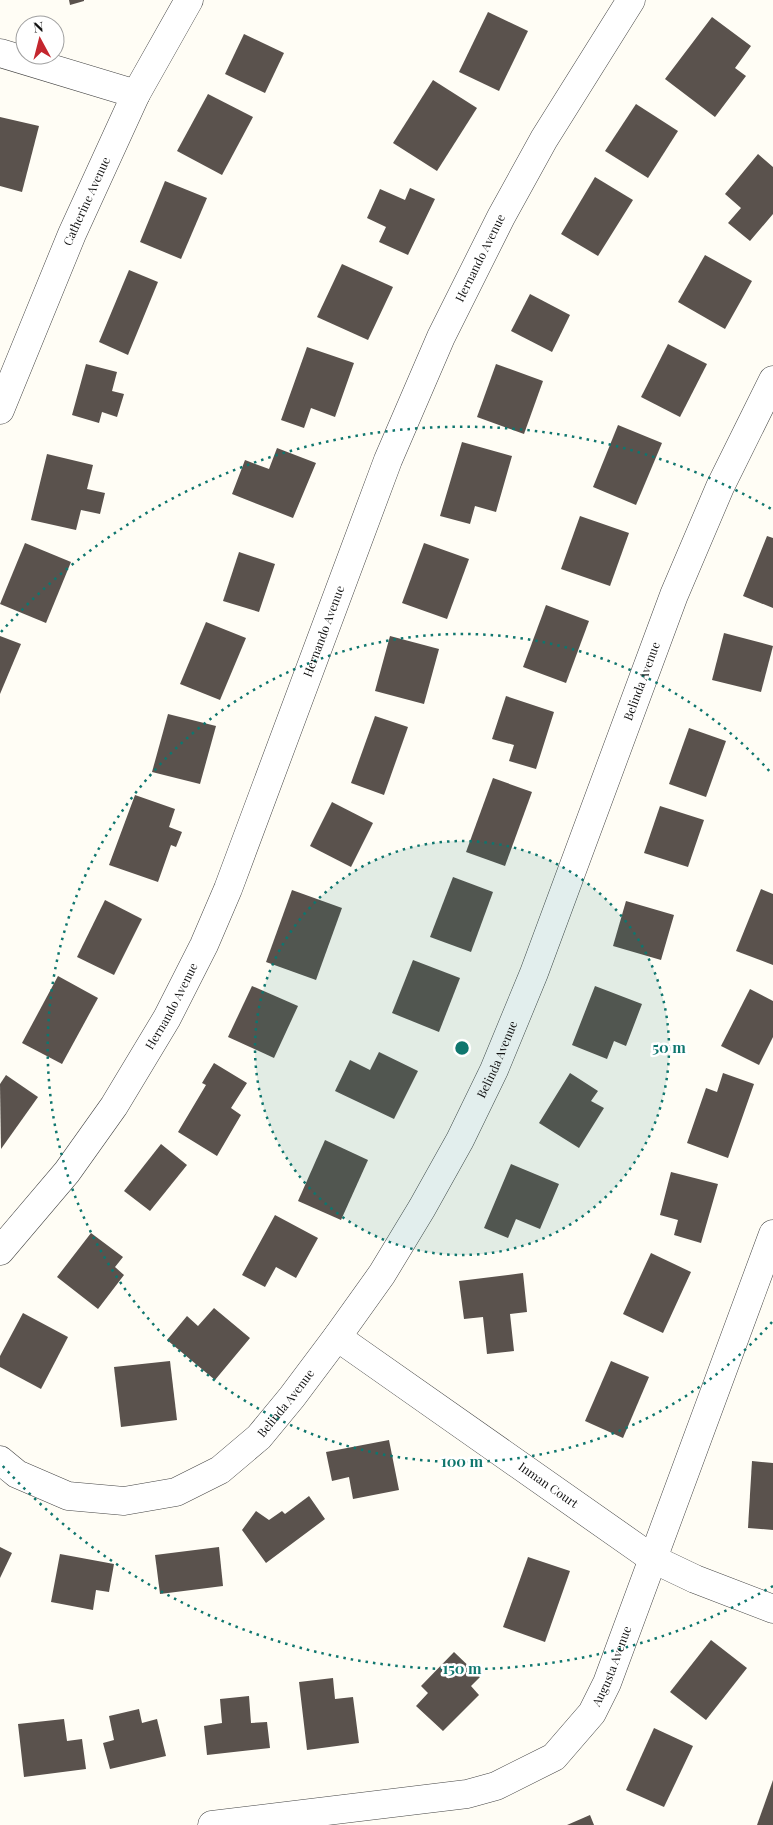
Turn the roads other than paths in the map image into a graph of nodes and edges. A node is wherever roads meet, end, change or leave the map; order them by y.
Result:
1 (189, 0) edge
2 (631, 0) edge
3 (0, 54) edge
4 (136, 94) junction
5 (773, 380) edge
6 (1, 403) edge
7 (773, 1234) edge
8 (0, 1251) edge
9 (337, 1337) junction
10 (0, 1460) edge
11 (653, 1558) junction
12 (773, 1609) edge
13 (212, 1825) edge

1 - 4 street, Catherine Avenue
2 - 8 street, Hernando Avenue
3 - 4 street
4 - 6 street, Catherine Avenue
5 - 9 street, Belinda Avenue
7 - 11 street, Augusta Avenue
9 - 10 street, Belinda Avenue
9 - 11 street, Inman Court
11 - 12 street, Inman Court
11 - 13 street, Augusta Avenue

